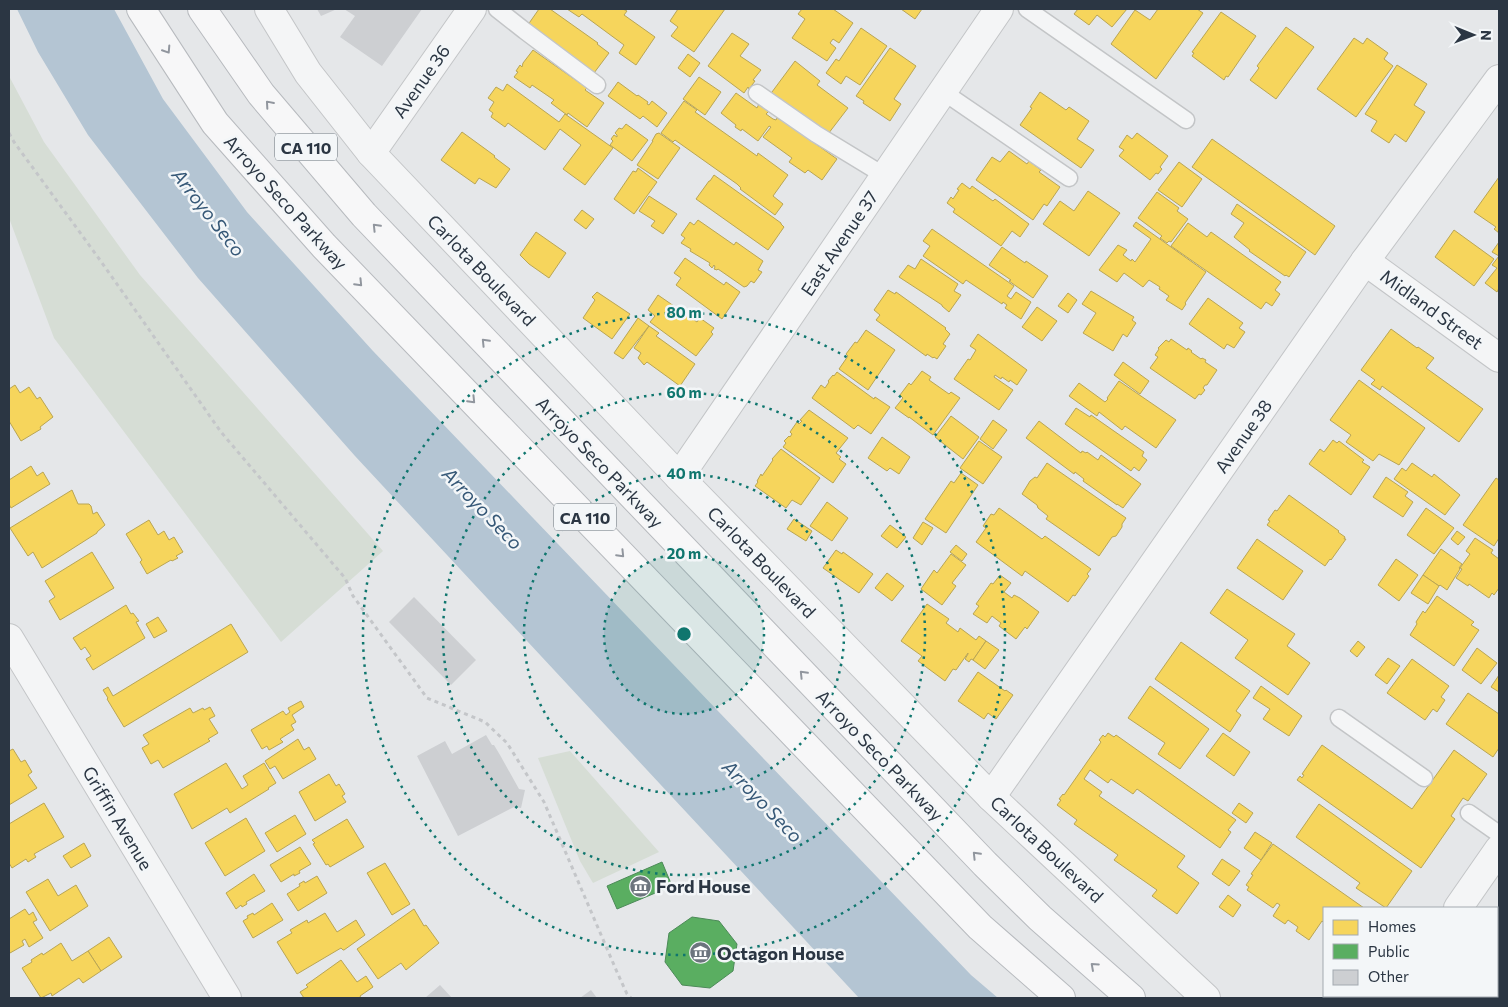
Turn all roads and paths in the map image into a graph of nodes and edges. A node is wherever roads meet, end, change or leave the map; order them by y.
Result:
1 (141, 9) edge
2 (202, 9) edge
3 (269, 9) edge
4 (472, 9) edge
5 (497, 9) edge
6 (999, 9) edge
7 (1027, 9) edge
8 (1499, 79) edge
9 (597, 85) dead end
10 (942, 91) junction
11 (757, 93) dead end
12 (1186, 120) dead end
13 (9, 133) edge
14 (371, 153) junction
15 (885, 176) junction
16 (1069, 178) dead end
17 (1365, 261) junction
18 (1499, 358) edge
19 (679, 477) junction
20 (9, 638) edge
21 (1339, 718) dead end
22 (1424, 778) dead end
23 (991, 798) junction
24 (1469, 813) dead end
25 (1499, 834) edge
26 (1499, 849) edge
27 (1459, 907) edge
28 (228, 998) edge
29 (632, 998) edge
30 (1061, 998) edge
31 (1131, 998) edge
32 (1206, 998) edge

1 -> 30 highway, Arroyo Seco Parkway / CA 110
31 -> 2 highway, Arroyo Seco Parkway / CA 110
3 - 14 street, Carlota Boulevard
4 - 14 street, Avenue 36
5 - 9 lane
6 - 10 street, East Avenue 37
7 - 12 lane
8 - 17 street, Avenue 38
10 - 15 street, East Avenue 37
10 - 16 lane
11 - 15 lane
13 - 29 path
14 - 19 street, Carlota Boulevard
15 - 19 street, East Avenue 37
17 - 18 street, Midland Street
17 - 23 street, Avenue 38
19 - 23 street, Carlota Boulevard
20 - 28 street, Griffin Avenue
21 - 22 lane
23 - 32 street, Carlota Boulevard
24 - 25 lane
26 - 27 street

